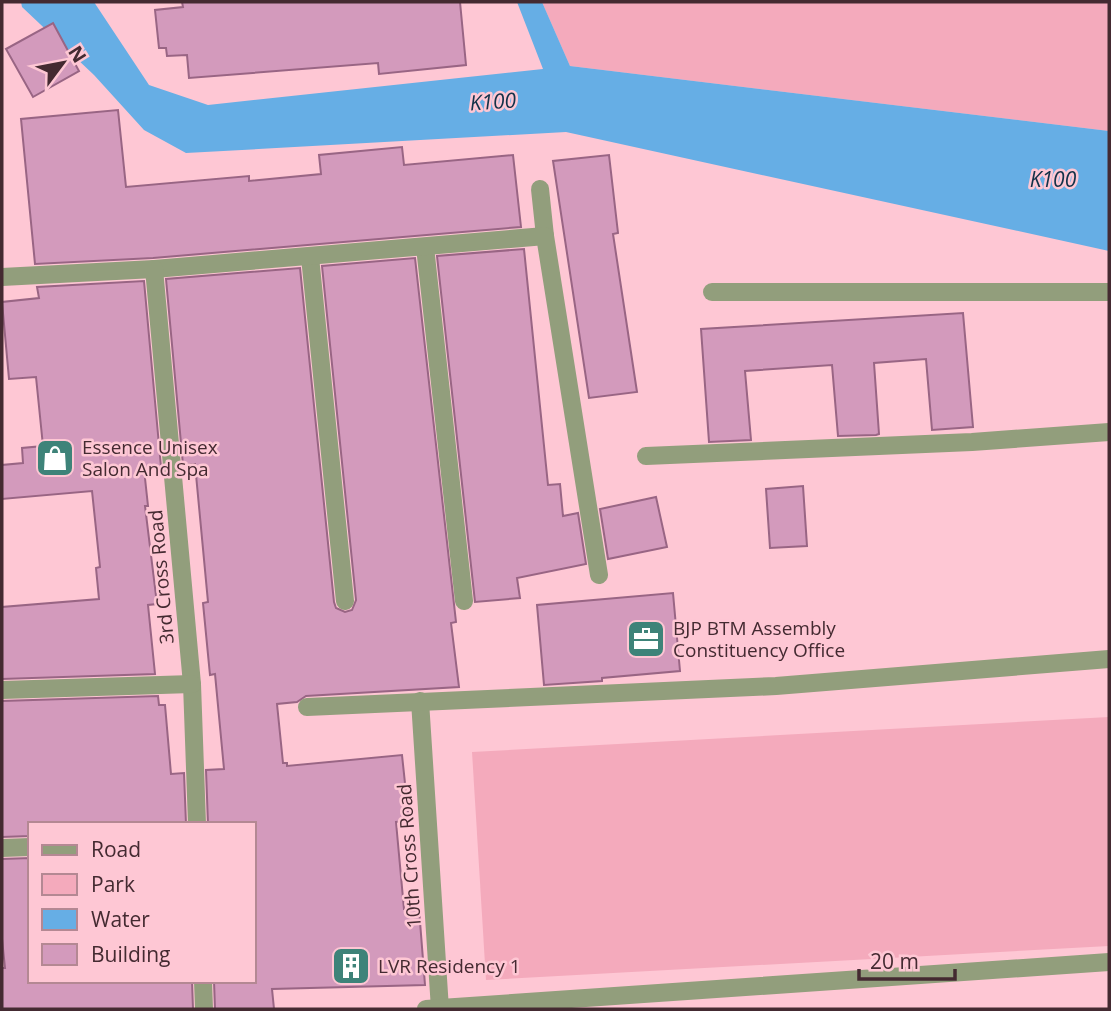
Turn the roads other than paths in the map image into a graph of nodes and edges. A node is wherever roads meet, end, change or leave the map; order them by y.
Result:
1 (540, 189) dead end
2 (545, 236) junction
3 (425, 247) junction
4 (310, 257) junction
5 (154, 270) junction
6 (2, 277) edge
7 (712, 292) dead end
8 (1109, 292) edge
9 (1109, 432) edge
10 (646, 456) dead end
11 (599, 575) dead end
12 (345, 601) dead end
13 (464, 601) dead end
14 (1109, 659) edge
15 (191, 684) junction
16 (2, 690) edge
17 (420, 701) junction
18 (307, 707) dead end
19 (197, 822) edge
20 (28, 847) edge
21 (2, 848) edge
22 (1109, 962) edge
23 (203, 983) edge
24 (205, 1009) edge
25 (435, 1009) edge

1 - 2 street
2 - 3 street
2 - 11 street
3 - 4 street
3 - 13 street
4 - 5 street
4 - 12 street
5 - 6 street
5 - 15 street, 3rd Cross Road
7 - 8 street
9 - 10 street
14 - 17 street
15 - 16 street
15 - 19 street, 3rd Cross Road
17 - 18 street
17 - 25 street, 10th Cross Road
20 - 21 street
22 - 25 street
23 - 24 street

